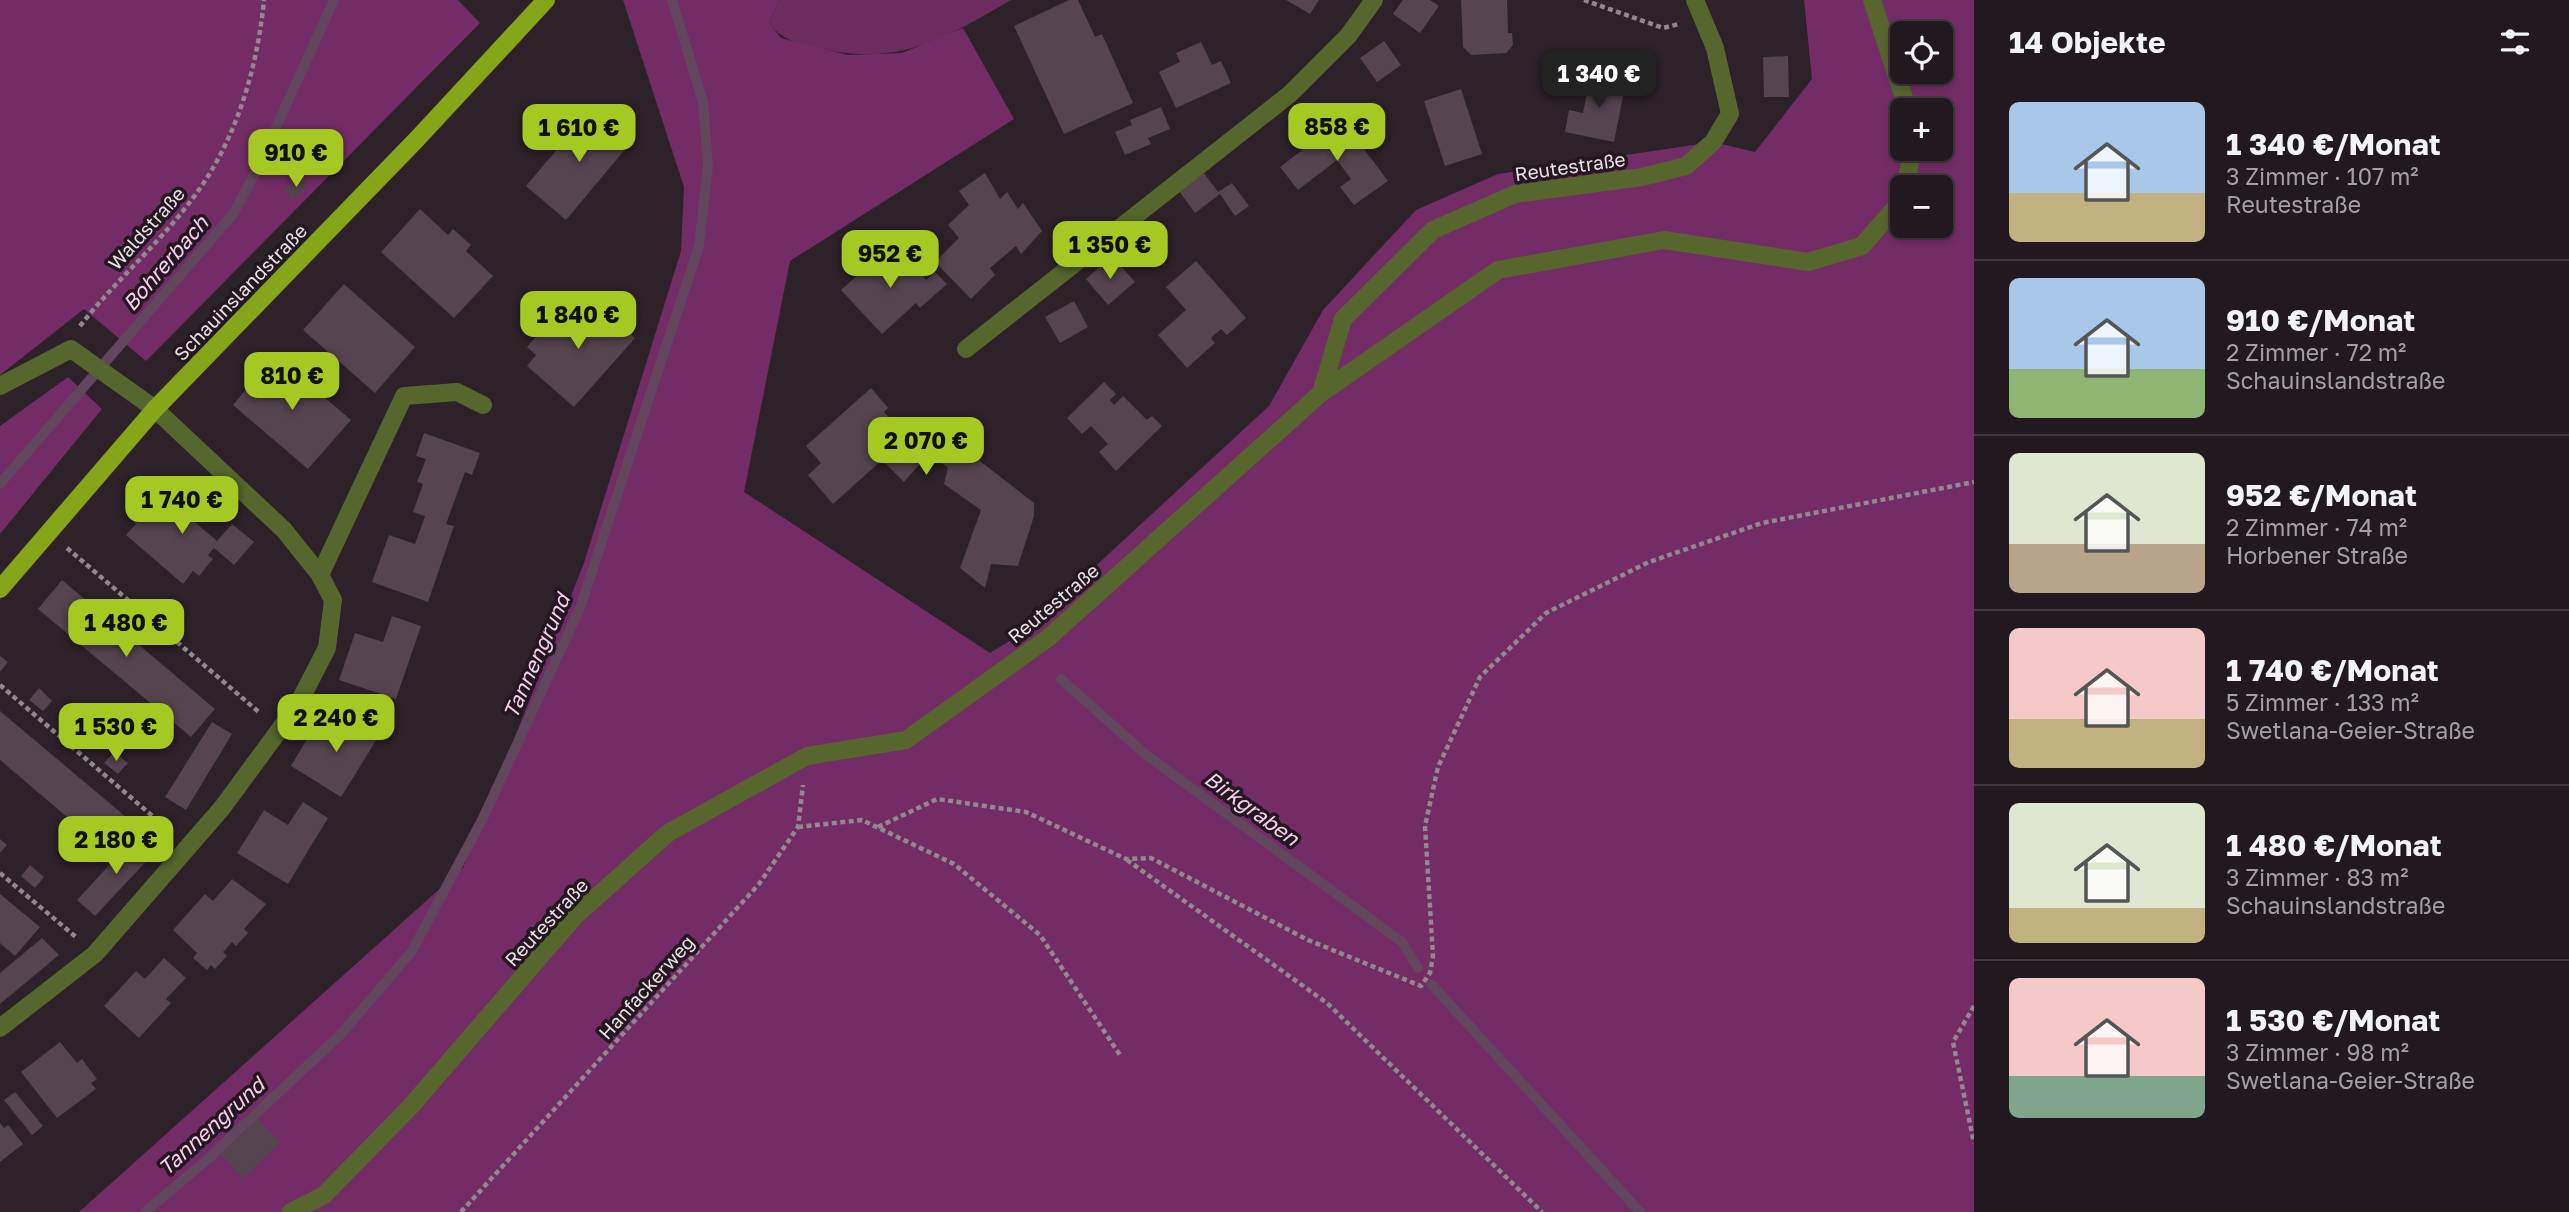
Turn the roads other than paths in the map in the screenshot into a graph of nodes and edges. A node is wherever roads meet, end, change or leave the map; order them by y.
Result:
1 (546, 0) edge
2 (1374, 0) edge
3 (1695, 0) edge
4 (1872, 0) edge
5 (1904, 98) edge
6 (1890, 214) edge
7 (966, 349) dead end
8 (0, 386) edge
9 (1321, 393) junction
10 (484, 405) dead end
11 (155, 410) junction
12 (320, 575) junction
13 (0, 589) edge
14 (0, 1027) edge
15 (291, 1212) edge

1 - 11 main road, Schauinslandstraße
2 - 7 street
3 - 9 street, Reutestraße
4 - 5 street
6 - 9 street
8 - 11 street
9 - 15 street, Reutestraße
10 - 12 street
11 - 12 street
11 - 13 main road, Schauinslandstraße
12 - 14 street

